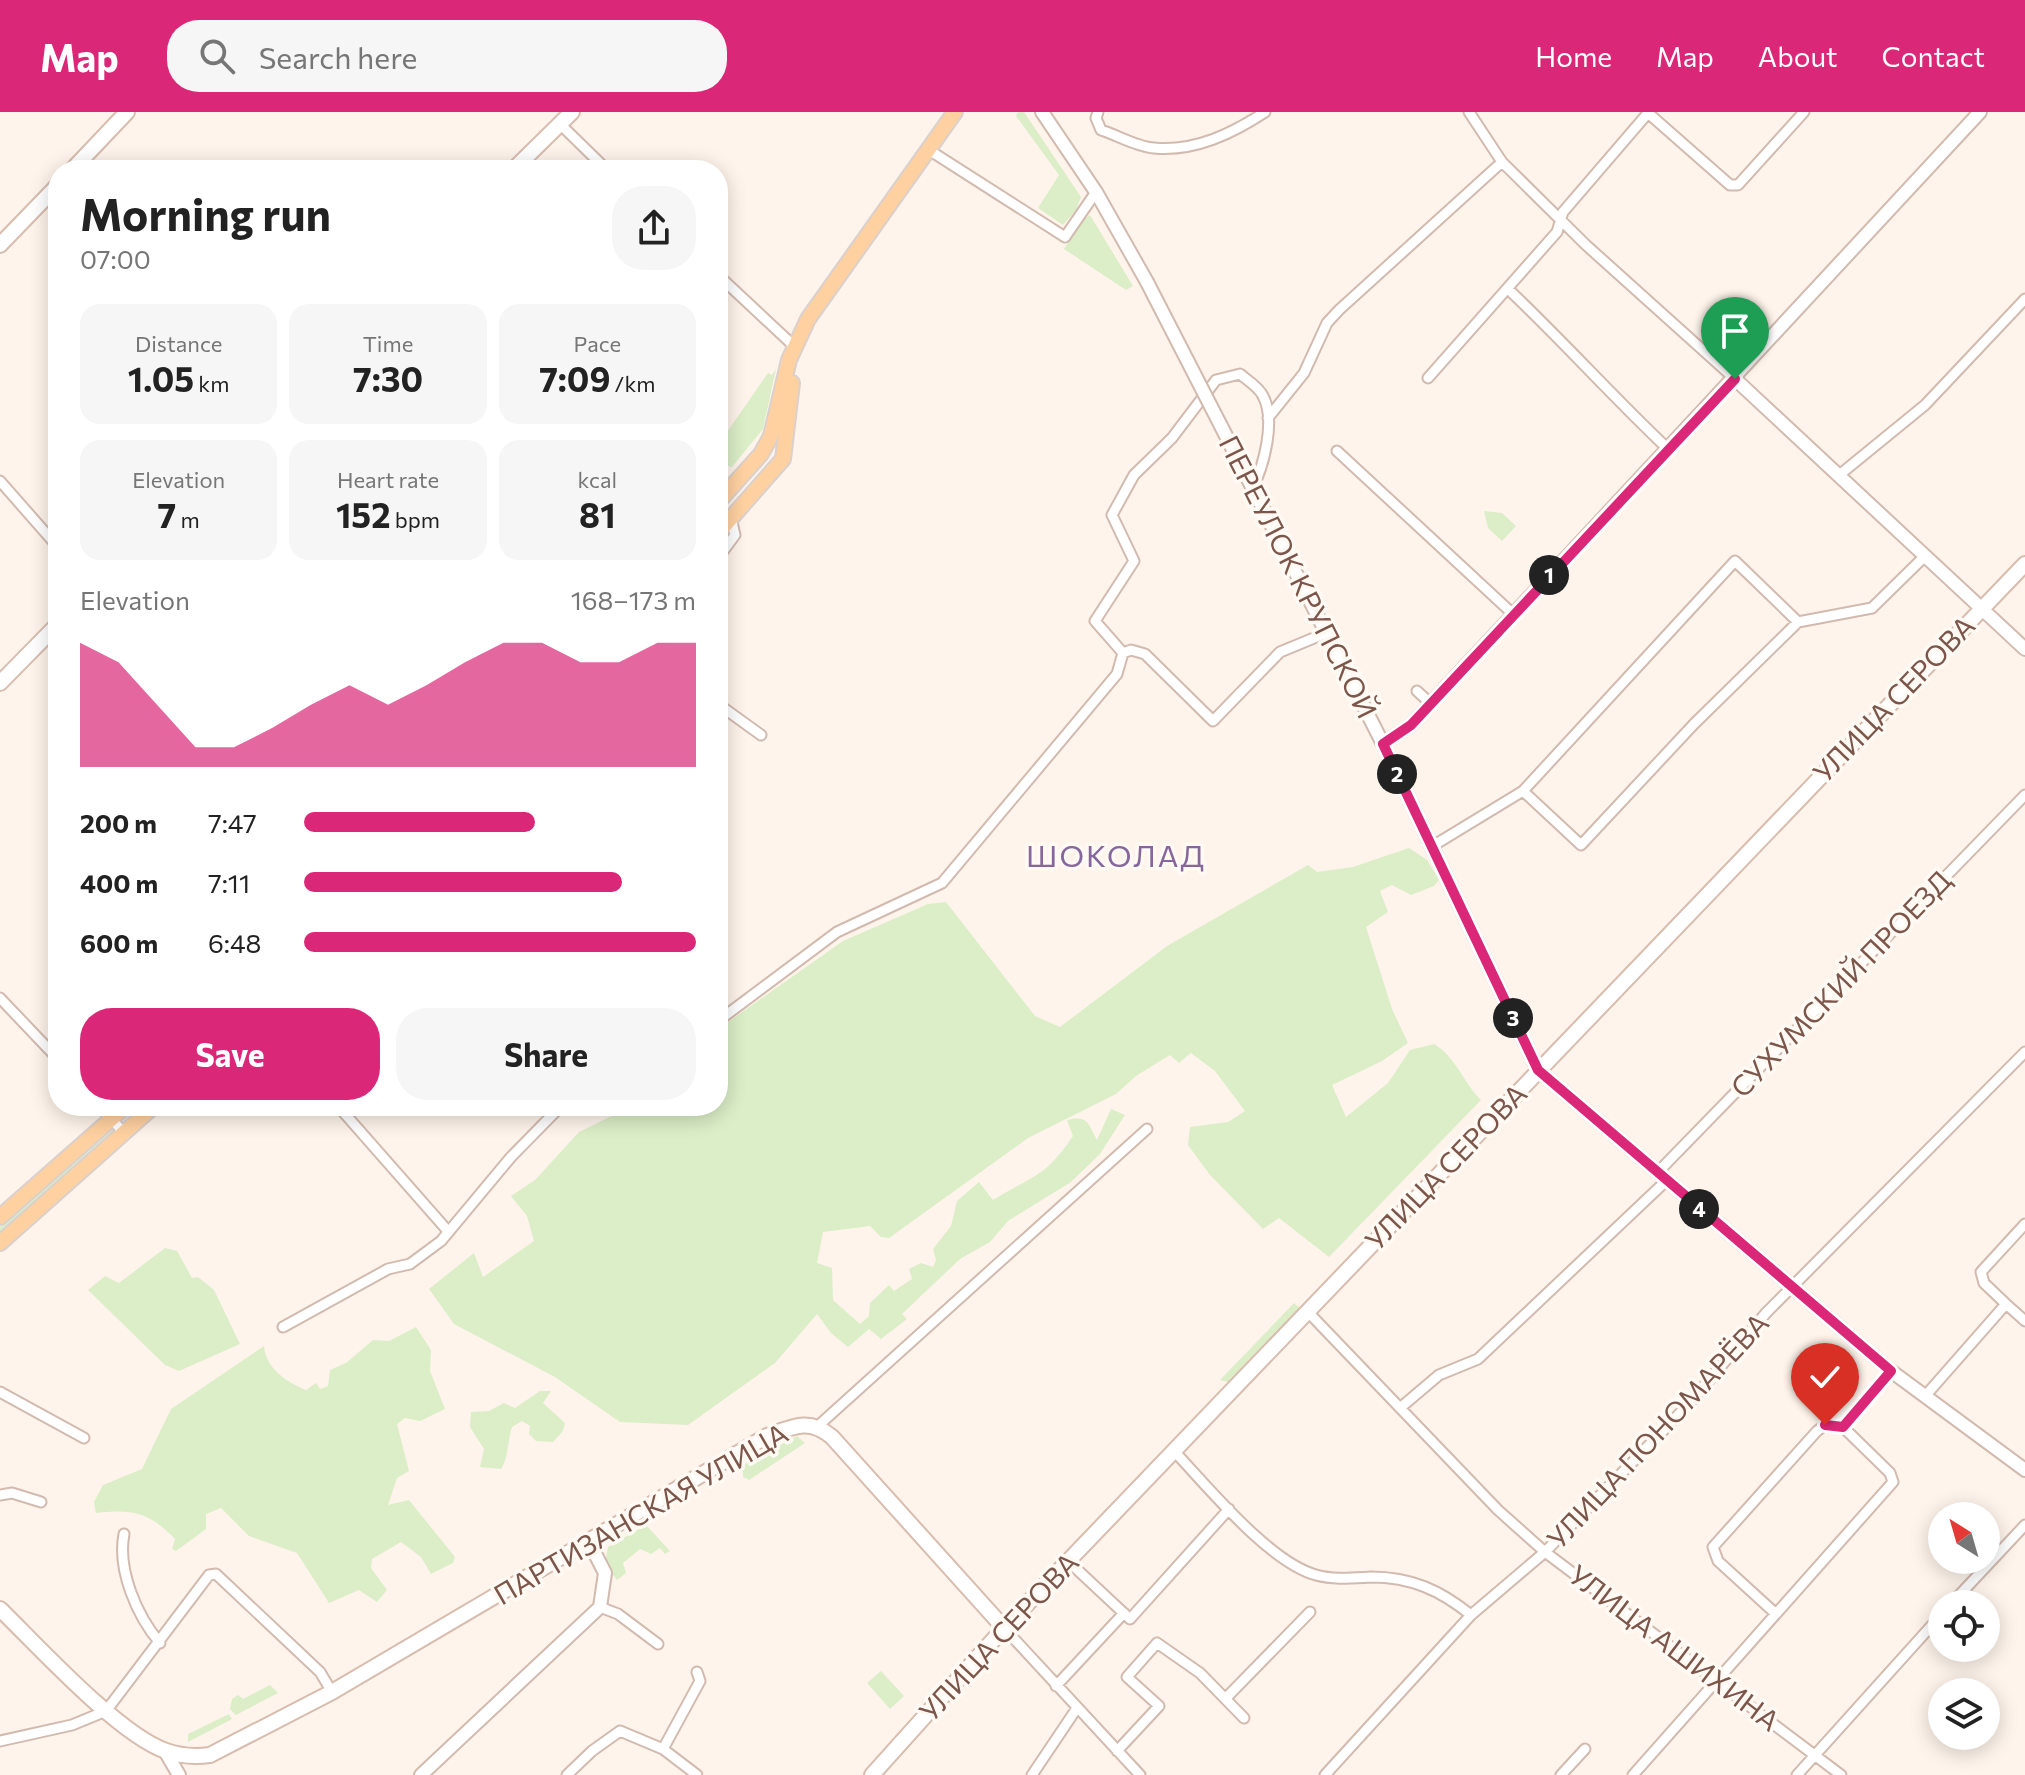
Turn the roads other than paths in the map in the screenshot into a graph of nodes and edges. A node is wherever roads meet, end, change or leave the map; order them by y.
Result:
1 (127, 112) edge
2 (572, 112) edge
3 (955, 112) edge
4 (1042, 112) edge
5 (1098, 112) edge
6 (1265, 112) edge
7 (1469, 112) edge
8 (1804, 112) edge
9 (1980, 112) edge
10 (1647, 113) edge
11 (560, 124) junction
12 (929, 150) junction
13 (81, 160) edge
14 (523, 160) edge
15 (597, 160) edge
16 (1502, 162) junction
17 (1096, 192) junction
18 (48, 195) edge
19 (1562, 222) junction
20 (0, 245) edge
21 (728, 284) edge
22 (1508, 289) junction
23 (2025, 299) edge
24 (795, 347) junction
25 (1428, 378) dead end
26 (1735, 379) junction
27 (1268, 418) junction
28 (1667, 448) junction
29 (1337, 451) dead end
30 (761, 454) junction
31 (775, 470) junction
32 (1838, 476) junction
33 (0, 481) edge
34 (1252, 489) junction
35 (728, 491) edge
36 (731, 518) junction
37 (728, 521) edge
38 (48, 536) edge
39 (728, 544) edge
40 (1925, 556) junction
41 (2025, 564) edge
42 (1983, 608) junction
43 (1513, 614) junction
44 (1798, 622) junction
45 (1326, 633) junction
46 (48, 634) edge
47 (2025, 649) edge
48 (1123, 653) junction
49 (0, 683) edge
50 (1417, 691) dead end
51 (1430, 703) junction
52 (728, 711) edge
53 (761, 735) dead end
54 (1383, 744) junction
55 (1523, 791) junction
56 (2025, 795) edge
57 (1431, 847) junction
58 (0, 998) edge
59 (728, 1014) edge
60 (48, 1048) edge
61 (2025, 1052) edge
62 (1538, 1070) junction
63 (108, 1116) edge
64 (114, 1116) edge
65 (143, 1116) edge
66 (347, 1116) edge
67 (552, 1116) edge
68 (111, 1119) junction
69 (1147, 1129) dead end
70 (124, 1133) junction
71 (1661, 1177) junction
72 (0, 1217) edge
73 (2025, 1224) edge
74 (447, 1230) junction
75 (0, 1243) edge
76 (1791, 1288) junction
77 (2006, 1304) junction
78 (1308, 1312) junction
79 (2025, 1321) edge
80 (283, 1327) dead end
81 (1891, 1371) junction
82 (0, 1392) edge
83 (1926, 1395) junction
84 (1400, 1408) junction
85 (819, 1425) junction
86 (1843, 1427) junction
87 (84, 1438) dead end
88 (1174, 1451) junction
89 (2025, 1470) edge
90 (0, 1495) edge
91 (41, 1502) dead end
92 (1229, 1509) junction
93 (2025, 1525) edge
94 (124, 1534) dead end
95 (589, 1542) junction
96 (1545, 1552) junction
97 (1069, 1562) junction
98 (1964, 1590) edge
99 (600, 1607) junction
100 (0, 1609) edge
101 (1310, 1612) dead end
102 (1124, 1613) junction
103 (1776, 1614) junction
104 (1471, 1615) junction
105 (1004, 1628) junction
106 (1928, 1629) edge
107 (160, 1643) junction
108 (658, 1644) dead end
109 (697, 1672) dead end
110 (1717, 1680) junction
111 (1056, 1686) junction
112 (332, 1692) junction
113 (1226, 1698) junction
114 (1077, 1708) junction
115 (106, 1711) junction
116 (1244, 1718) dead end
117 (0, 1741) edge
118 (160, 1748) junction
119 (663, 1749) junction
120 (1585, 1749) dead end
121 (1117, 1751) junction
122 (1815, 1754) junction
123 (179, 1775) edge
124 (421, 1775) edge
125 (567, 1775) edge
126 (697, 1775) edge
127 (872, 1775) edge
128 (1032, 1775) edge
129 (1140, 1775) edge
130 (1325, 1775) edge
131 (1561, 1775) edge
132 (1633, 1775) edge
133 (1797, 1775) edge
134 (1841, 1775) edge

1 - 13 main road
2 - 11 main road
3 - 12 main road
4 - 17 street
5 - 6 street
7 - 16 street
8 - 10 street
9 - 26 street
10 - 19 street
11 - 14 main road
11 - 15 street
12 - 17 street
12 - 24 main road
16 - 19 street
16 - 27 street
17 - 34 street, ПЕРЕУЛОК КРУПСКОЙ, bridge
18 - 20 main road
19 - 22 street
19 - 26 street
21 - 24 street
22 - 25 street
22 - 28 street
23 - 32 street
24 - 30 main road
24 - 31 main road
26 - 28 street
26 - 32 street
27 - 34 street
27 - 48 street
28 - 43 street
29 - 43 street
30 - 31 main road
30 - 35 main road
31 - 36 main road
32 - 40 street
33 - 38 street
34 - 45 street, ПЕРЕУЛОК КРУПСКОЙ
36 - 37 main road
36 - 39 street
40 - 42 street
40 - 44 street
41 - 42 main road, УЛИЦА СЕРОВА
42 - 47 street
42 - 62 main road, УЛИЦА СЕРОВА
43 - 51 street
44 - 55 street
44 - 55 street
45 - 48 street
45 - 54 street, ПЕРЕУЛОК КРУПСКОЙ
46 - 49 main road
48 - 59 street
50 - 51 street
51 - 54 street
52 - 53 street
54 - 57 street, ПЕРЕУЛОК КРУПСКОЙ
55 - 57 street
56 - 71 street, СУХУМСКИЙ ПРОЕЗД
57 - 62 street, ПЕРЕУЛОК КРУПСКОЙ
58 - 60 street
61 - 76 street, УЛИЦА ПОНОМАРЁВА
62 - 71 street, ПЕРЕУЛОК КРУПСКОЙ
62 - 78 main road, УЛИЦА СЕРОВА
63 - 68 street
64 - 68 main road
65 - 70 main road
66 - 74 street
67 - 74 street
68 - 70 street
68 - 72 main road
69 - 85 street, ПАРТИЗАНСКАЯ УЛИЦА
70 - 75 main road
71 - 76 street, ПЕРЕУЛОК КРУПСКОЙ
71 - 84 street, СУХУМСКИЙ ПРОЕЗД
73 - 77 street
74 - 80 street
76 - 81 street, ПЕРЕУЛОК КРУПСКОЙ
76 - 96 street, УЛИЦА ПОНОМАРЁВА
77 - 79 street
77 - 83 street
78 - 84 street, УЛИЦА АШИХИНА
78 - 88 main road, УЛИЦА СЕРОВА
81 - 83 street, ПЕРЕУЛОК КРУПСКОЙ
81 - 86 street
82 - 87 street
83 - 89 street, ПЕРЕУЛОК КРУПСКОЙ
84 - 96 street, УЛИЦА АШИХИНА
85 - 95 main road, ПАРТИЗАНСКАЯ УЛИЦА
85 - 105 main road
86 - 103 street
86 - 103 street
88 - 92 street
88 - 97 main road, УЛИЦА СЕРОВА
90 - 91 street
92 - 102 street
92 - 104 street
93 - 98 street
94 - 107 street
95 - 99 street
95 - 112 main road, ПАРТИЗАНСКАЯ УЛИЦА
96 - 104 street, УЛИЦА ПОНОМАРЁВА
96 - 110 street, УЛИЦА АШИХИНА
97 - 102 street
97 - 105 main road, УЛИЦА СЕРОВА
99 - 108 street
99 - 124 street
100 - 115 main road
101 - 113 street
102 - 111 street
103 - 110 street
104 - 130 street, УЛИЦА ПОНОМАРЁВА
105 - 111 street
105 - 127 main road, УЛИЦА СЕРОВА
106 - 122 street
107 - 112 street
107 - 115 street
109 - 119 street
110 - 122 street, УЛИЦА АШИХИНА
110 - 132 street
111 - 114 street
112 - 118 main road, ПАРТИЗАНСКАЯ УЛИЦА
113 - 116 street
113 - 121 street
114 - 121 street
114 - 128 street
115 - 117 street
115 - 118 main road
118 - 123 street
119 - 125 street
119 - 126 street
120 - 131 street
121 - 129 street
122 - 133 street
122 - 134 street, УЛИЦА АШИХИНА

